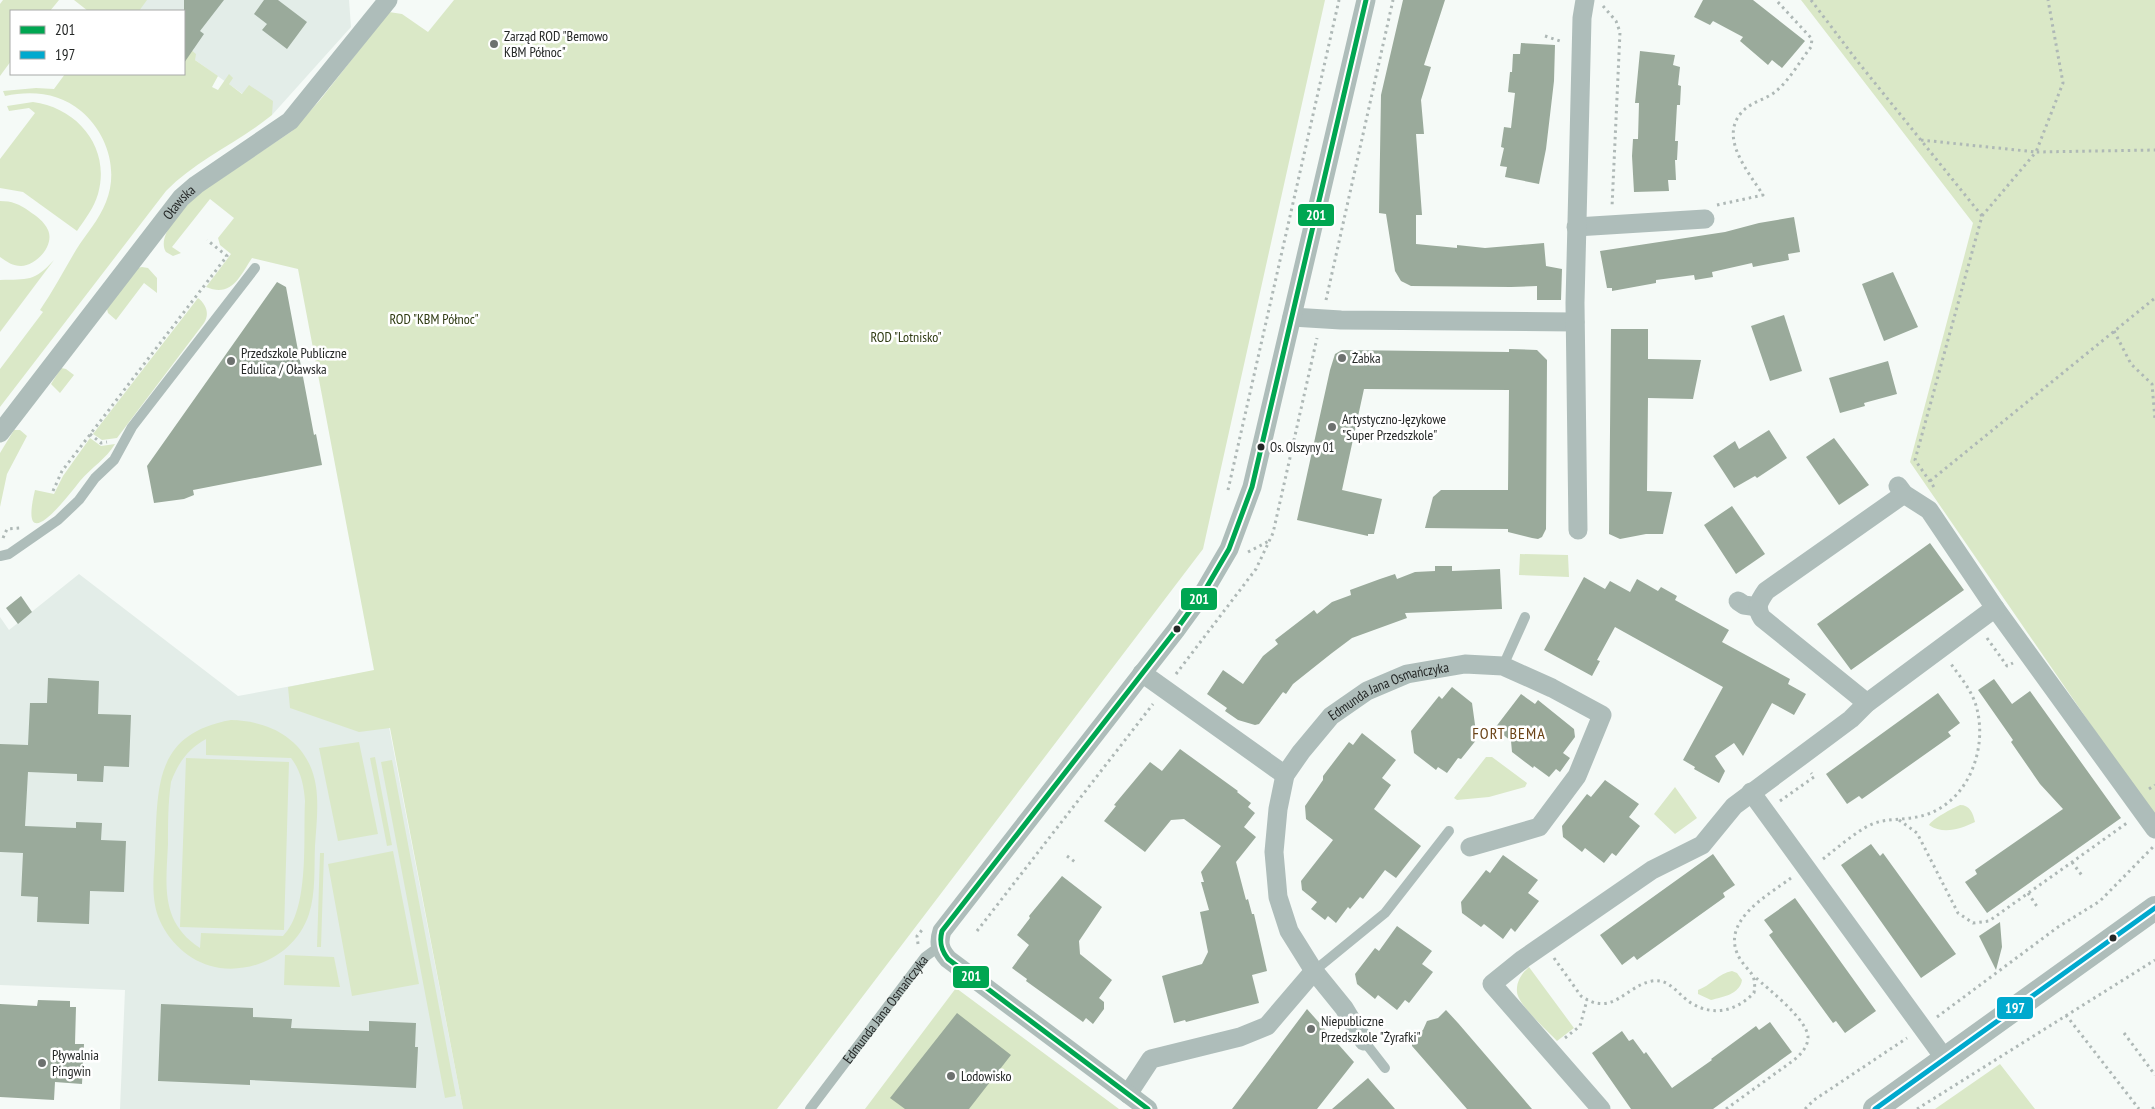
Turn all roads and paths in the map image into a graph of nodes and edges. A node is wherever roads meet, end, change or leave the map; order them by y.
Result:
1 (388, 0) edge
2 (1339, 0) edge
3 (1366, 0) edge
4 (1585, 0) edge
5 (1597, 0) edge
6 (1776, 0) edge
7 (1811, 0) edge
8 (2048, 0) edge
9 (1545, 36) dead end
10 (1571, 45) dead end
11 (1920, 140) junction
12 (2155, 150) edge
13 (2036, 152) junction
14 (1707, 213) joint
15 (1612, 216) dead end
16 (1982, 216) junction
17 (1576, 227) junction
18 (207, 240) dead end
19 (255, 268) dead end
20 (2155, 298) edge
21 (1292, 317) junction
22 (1575, 322) junction
23 (2114, 331) junction
24 (2155, 420) edge
25 (0, 433) edge
26 (1930, 482) junction
27 (52, 491) dead end
28 (1228, 492) dead end
29 (1941, 498) dead end
30 (21, 528) dead end
31 (1578, 530) dead end
32 (0, 540) edge
33 (0, 556) edge
34 (1738, 601) dead end
35 (1758, 607) junction
36 (1995, 608) junction
37 (1525, 617) dead end
38 (1975, 622) junction
39 (1940, 648) junction
40 (2018, 659) dead end
41 (1503, 666) junction
42 (1142, 673) junction
43 (1867, 703) junction
44 (1285, 775) junction
45 (1751, 792) junction
46 (1899, 820) junction
47 (2130, 821) dead end
48 (2155, 829) edge
49 (1449, 831) dead end
50 (2155, 846) edge
51 (1470, 847) dead end
52 (2151, 849) junction
53 (2155, 854) edge
54 (1067, 856) dead end
55 (1075, 862) dead end
56 (2072, 862) junction
57 (1812, 865) junction
58 (2083, 877) dead end
59 (2028, 893) junction
60 (2038, 908) dead end
61 (2155, 908) edge
62 (923, 928) dead end
63 (1544, 944) junction
64 (918, 945) dead end
65 (940, 946) junction
66 (2155, 960) edge
67 (1314, 971) junction
68 (1754, 976) junction
69 (1586, 1000) junction
70 (2066, 1015) junction
71 (1922, 1028) junction
72 (2124, 1034) dead end
73 (1364, 1041) joint
74 (1561, 1041) dead end
75 (1945, 1059) junction
76 (1385, 1068) dead end
77 (2155, 1075) edge
78 (1128, 1094) junction
79 (810, 1109) edge
80 (1148, 1109) edge
81 (1601, 1109) edge
82 (1726, 1109) edge
83 (1805, 1109) edge
84 (1874, 1109) edge
85 (1917, 1109) edge
86 (2139, 1109) edge

1 - 25 street, Oławska
2 - 28 path
3 - 21 street, Edmunda Jana Osmańczyka
4 - 17 street
5 - 15 path
6 - 14 path
7 - 11 path
8 - 13 path
9 - 10 path
11 - 13 path
11 - 16 path
12 - 13 path
13 - 16 path
14 - 17 street
16 - 26 path
17 - 22 street
18 - 27 path
19 - 33 lane
20 - 23 path
21 - 22 street
21 - 42 street, Edmunda Jana Osmańczyka
22 - 31 street
23 - 24 path
23 - 26 path
26 - 29 path
30 - 32 path
34 - 35 street
35 - 36 street
35 - 43 street
36 - 38 street
36 - 48 street
37 - 41 lane
38 - 39 street
38 - 40 path
39 - 43 street
39 - 46 path
41 - 44 street, Edmunda Jana Osmańczyka
41 - 51 street, Edmunda Jana Osmańczyka
42 - 44 street
42 - 65 street, Edmunda Jana Osmańczyka
43 - 45 street
44 - 67 street, Edmunda Jana Osmańczyka
45 - 57 street
45 - 63 street
46 - 57 path
46 - 59 path
47 - 56 path
49 - 67 lane
50 - 52 path
52 - 53 path
52 - 71 path
54 - 55 path
56 - 58 path
56 - 59 path
57 - 68 path
57 - 71 street
59 - 60 path
61 - 75 street
62 - 64 path
63 - 69 path
63 - 81 street
65 - 78 street
65 - 79 lane, Edmunda Jana Osmańczyka
66 - 70 path
67 - 73 street, Edmunda Jana Osmańczyka
67 - 78 street
68 - 69 path
68 - 82 path
69 - 74 path
70 - 85 path
70 - 86 path
71 - 75 street
71 - 83 path
72 - 77 path
73 - 76 lane
75 - 84 street
78 - 80 street

